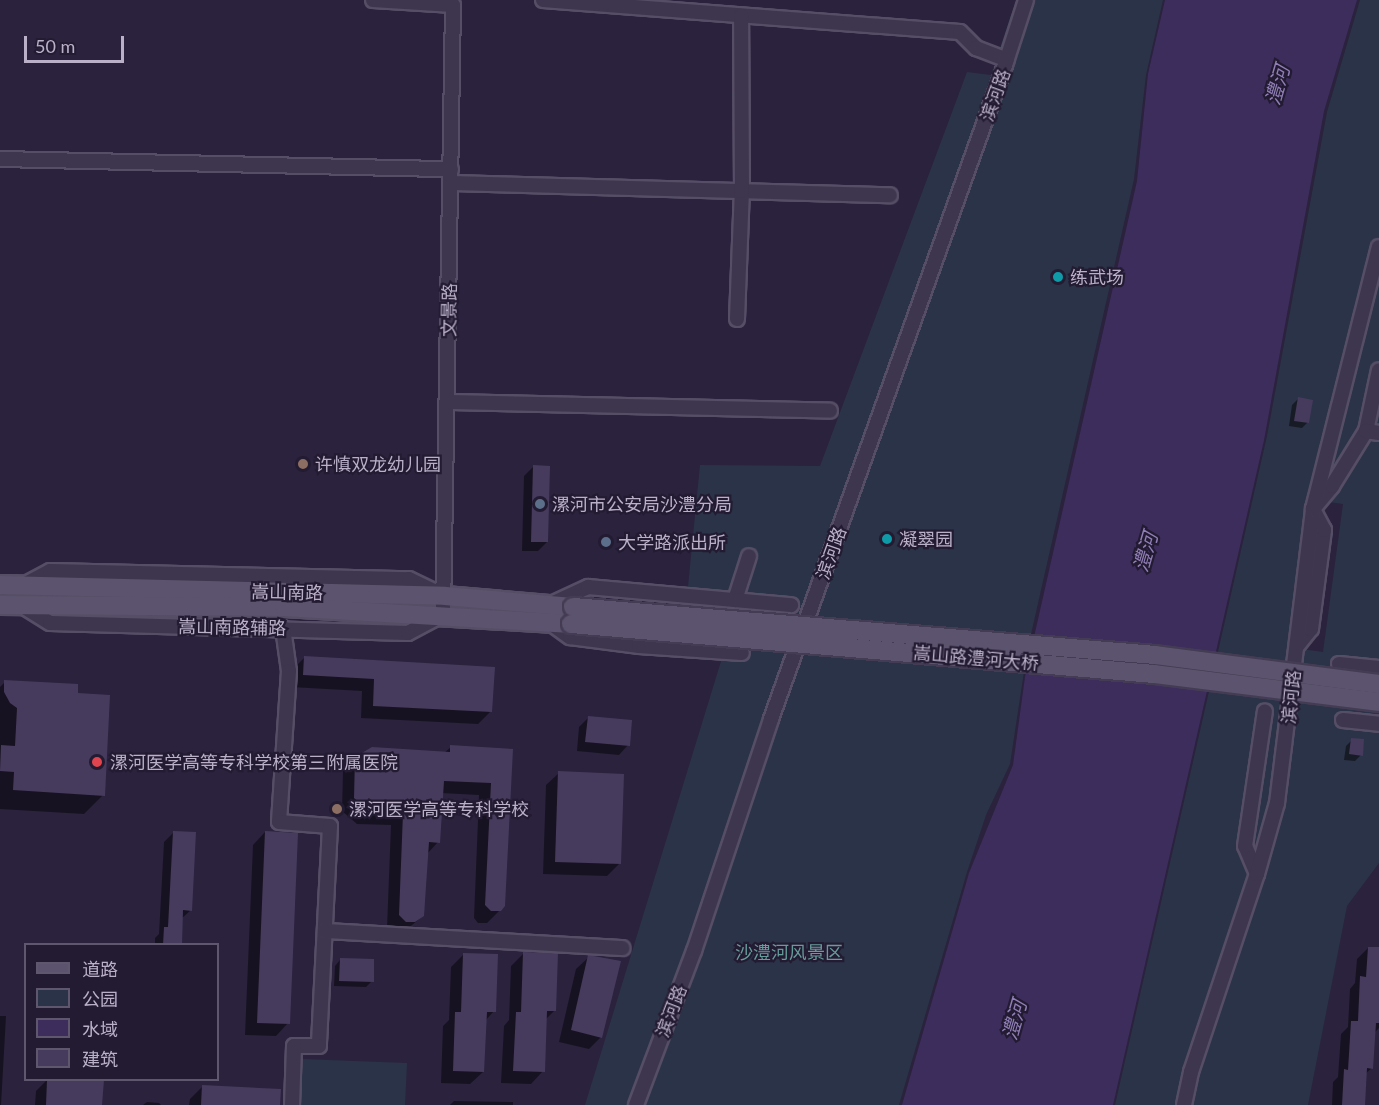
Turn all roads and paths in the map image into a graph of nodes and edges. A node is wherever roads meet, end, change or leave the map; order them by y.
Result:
1 (373, 0) edge
2 (543, 0) edge
3 (1026, 0) edge
4 (455, 3) edge
5 (741, 16) junction
6 (1007, 60) junction
7 (0, 159) edge
8 (451, 176) junction
9 (742, 191) junction
10 (890, 195) dead end
11 (1379, 247) edge
12 (737, 319) dead end
13 (1379, 370) edge
14 (447, 402) junction
15 (830, 411) dead end
16 (1372, 432) edge
17 (1313, 509) junction
18 (749, 556) dead end
19 (0, 575) edge
20 (0, 585) edge
21 (22, 586) junction
22 (445, 596) junction
23 (735, 600) junction
24 (0, 605) edge
25 (21, 605) junction
26 (791, 605) dead end
27 (550, 613) junction
28 (443, 614) junction
29 (0, 615) edge
30 (572, 615) junction
31 (283, 628) junction
32 (742, 653) dead end
33 (1339, 664) dead end
34 (1379, 668) edge
35 (1379, 684) edge
36 (1379, 702) edge
37 (1265, 711) dead end
38 (1343, 720) dead end
39 (1379, 724) edge
40 (1260, 751) junction
41 (1285, 754) junction
42 (1252, 800) junction
43 (1277, 802) junction
44 (1257, 874) junction
45 (325, 931) junction
46 (623, 948) dead end
47 (292, 1105) edge
48 (636, 1105) edge
49 (1184, 1105) edge

1 - 4 street
2 - 5 street
3 - 6 street, 滨河路
4 - 8 street, 文景路
5 - 6 street
5 - 9 street
6 - 48 street, 滨河路
7 - 8 street
8 - 9 street
8 - 14 street, 文景路
9 - 10 street
9 - 12 street
11 - 17 street, 滨河路
13 - 16 street
14 - 15 street
14 - 22 street, 文景路
16 - 17 street
17 - 41 street, 滨河路
18 - 23 street
19 - 21 main road
20 - 21 main road, 嵩山南路
21 - 22 main road, 嵩山南路
22 - 27 main road, 嵩山南路
22 - 28 street, 文景路
23 - 26 street
23 - 27 street
24 - 25 main road, 嵩山南路
25 - 28 main road, 嵩山南路
25 - 29 main road
25 - 31 street, 嵩山南路辅路
27 - 28 main road, 嵩山南路
27 - 30 main road, 嵩山南路
27 - 32 street
28 - 31 street, 嵩山南路辅路
30 - 35 main road, 嵩山路澧河大桥, bridge
30 - 36 main road, 嵩山路澧河大桥, bridge
31 - 45 street
33 - 34 street
37 - 40 street
38 - 39 street
40 - 41 street
40 - 42 street
41 - 43 street, 滨河路
42 - 43 street
42 - 44 street
43 - 44 street, 滨河路
44 - 49 street, 滨河路
45 - 46 street
45 - 47 street

